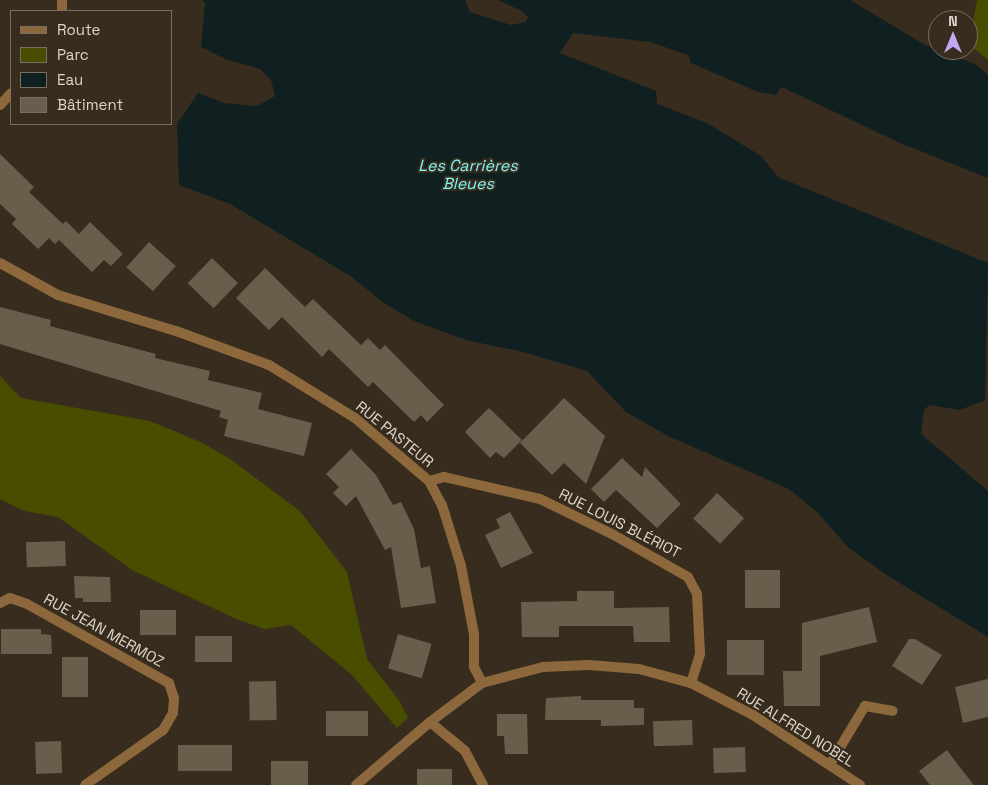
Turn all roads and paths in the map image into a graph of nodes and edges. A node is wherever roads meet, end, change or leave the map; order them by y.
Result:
1 (10, 94) edge
2 (0, 105) edge
3 (0, 263) edge
4 (429, 481) junction
5 (0, 603) edge
6 (482, 683) junction
7 (691, 683) junction
8 (893, 711) dead end
9 (430, 722) junction
10 (830, 764) junction
11 (85, 785) edge
12 (356, 785) edge
13 (483, 785) edge
14 (860, 785) edge

1 - 2 street
3 - 4 street, RUE PASTEUR
4 - 6 street, RUE PASTEUR
4 - 7 street, RUE LOUIS BLÉRIOT
5 - 11 street, RUE JEAN MERMOZ
6 - 7 street, RUE ALFRED NOBEL
6 - 9 street
7 - 10 street, RUE ALFRED NOBEL
8 - 10 street
9 - 12 street
9 - 13 street
10 - 14 street, RUE ALFRED NOBEL

